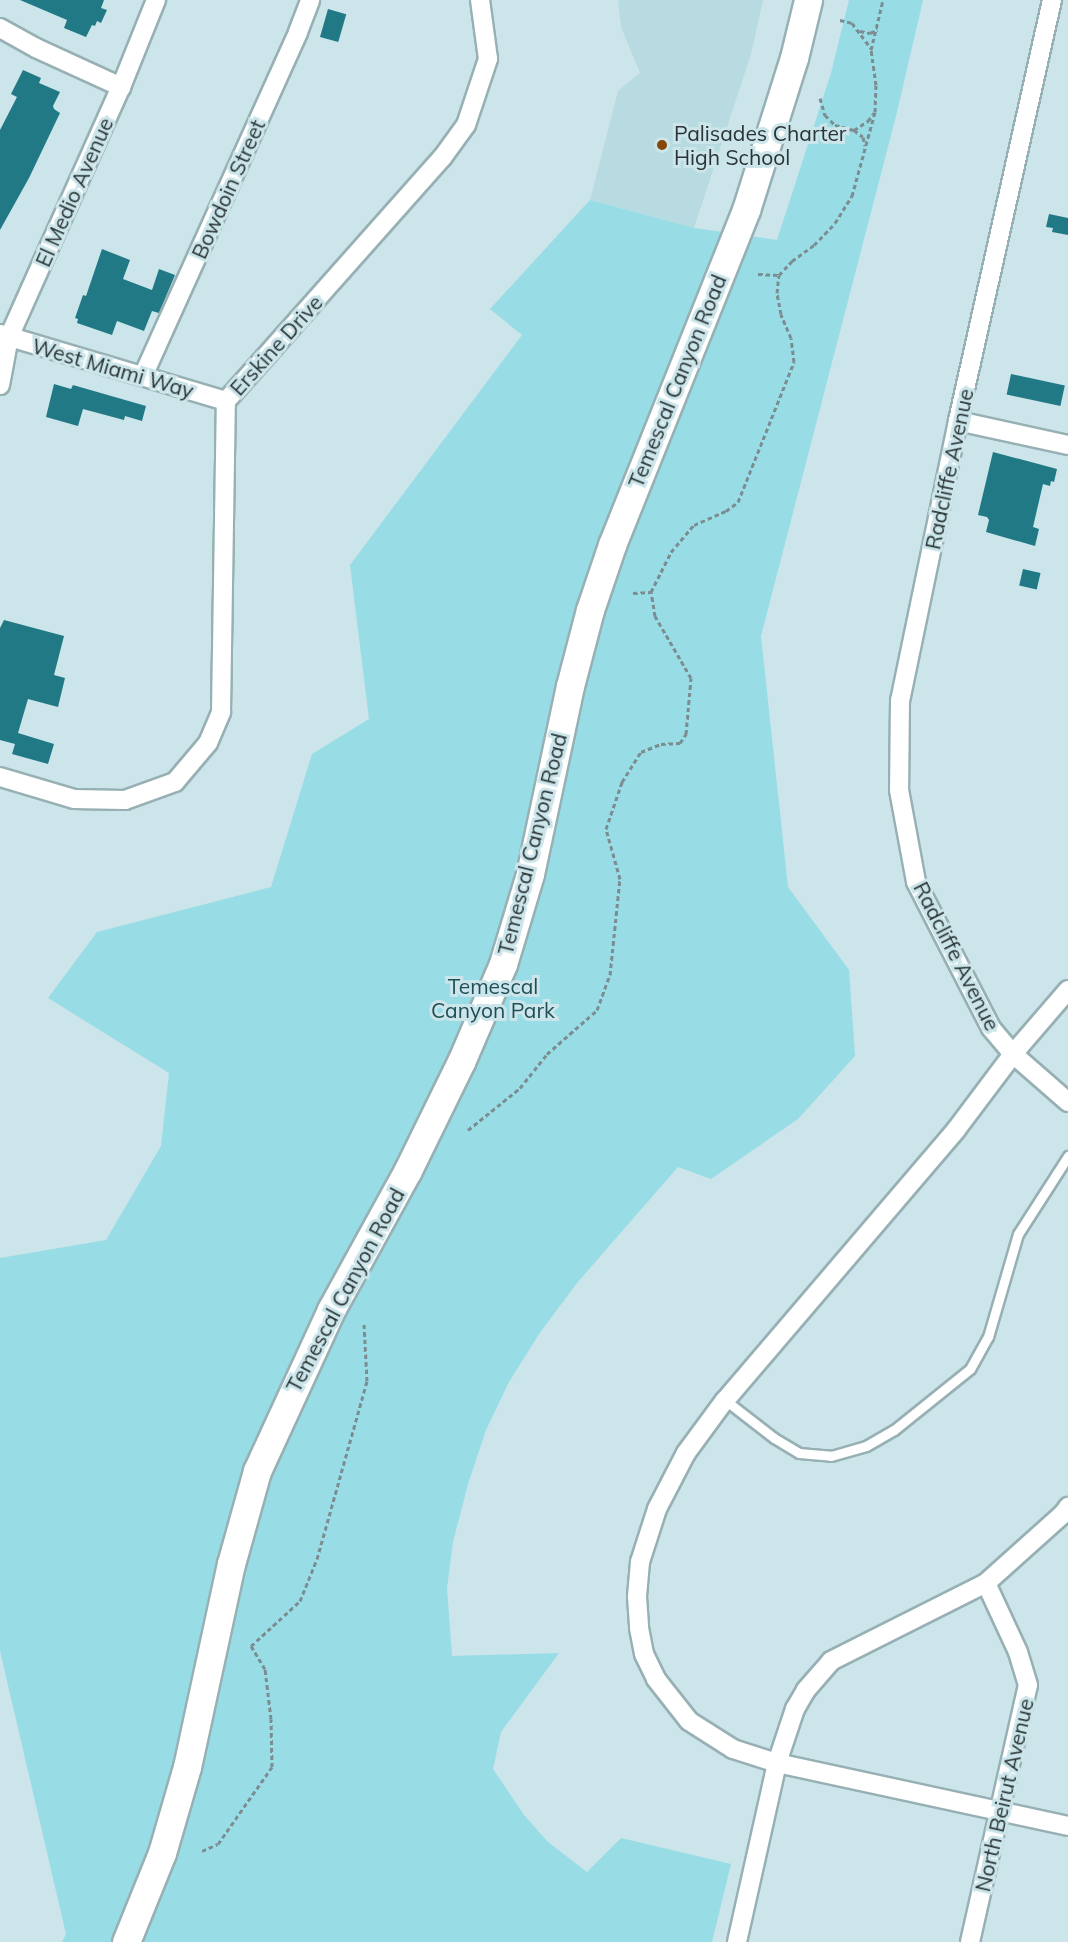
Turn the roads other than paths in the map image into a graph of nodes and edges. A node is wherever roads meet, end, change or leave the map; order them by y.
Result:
1 (156, 0) edge
2 (310, 0) edge
3 (480, 0) edge
4 (808, 0) edge
5 (1052, 0) edge
6 (0, 28) edge
7 (121, 87) junction
8 (4, 335) edge
9 (143, 376) junction
10 (0, 385) edge
11 (226, 401) junction
12 (958, 421) junction
13 (1068, 445) edge
14 (0, 777) edge
15 (1068, 990) edge
16 (1012, 1054) junction
17 (1068, 1102) edge
18 (1068, 1156) edge
19 (724, 1400) junction
20 (1068, 1507) edge
21 (986, 1583) junction
22 (777, 1763) junction
23 (1001, 1810) junction
24 (1068, 1826) edge
25 (126, 1942) edge
26 (737, 1942) edge
27 (970, 1942) edge

1 - 7 street, El Medio Avenue
2 - 9 street, Bowdoin Street
3 - 11 street, Erskine Drive
4 - 25 main road, Temescal Canyon Road
5 - 12 street, Radcliffe Avenue
6 - 7 street
7 - 8 street, El Medio Avenue
8 - 9 street, West Miami Way
8 - 10 street, El Medio Avenue
9 - 11 street, West Miami Way
11 - 14 street, Erskine Drive
12 - 13 street
12 - 16 street, Radcliffe Avenue
15 - 16 street
16 - 17 street
16 - 19 street, Radcliffe Avenue
18 - 19 lane
19 - 22 street, Radcliffe Avenue
20 - 21 street
21 - 22 street
21 - 23 street, North Beirut Avenue
22 - 23 street, Radcliffe Avenue
22 - 26 street
23 - 24 street, Radcliffe Avenue
23 - 27 street, North Beirut Avenue

